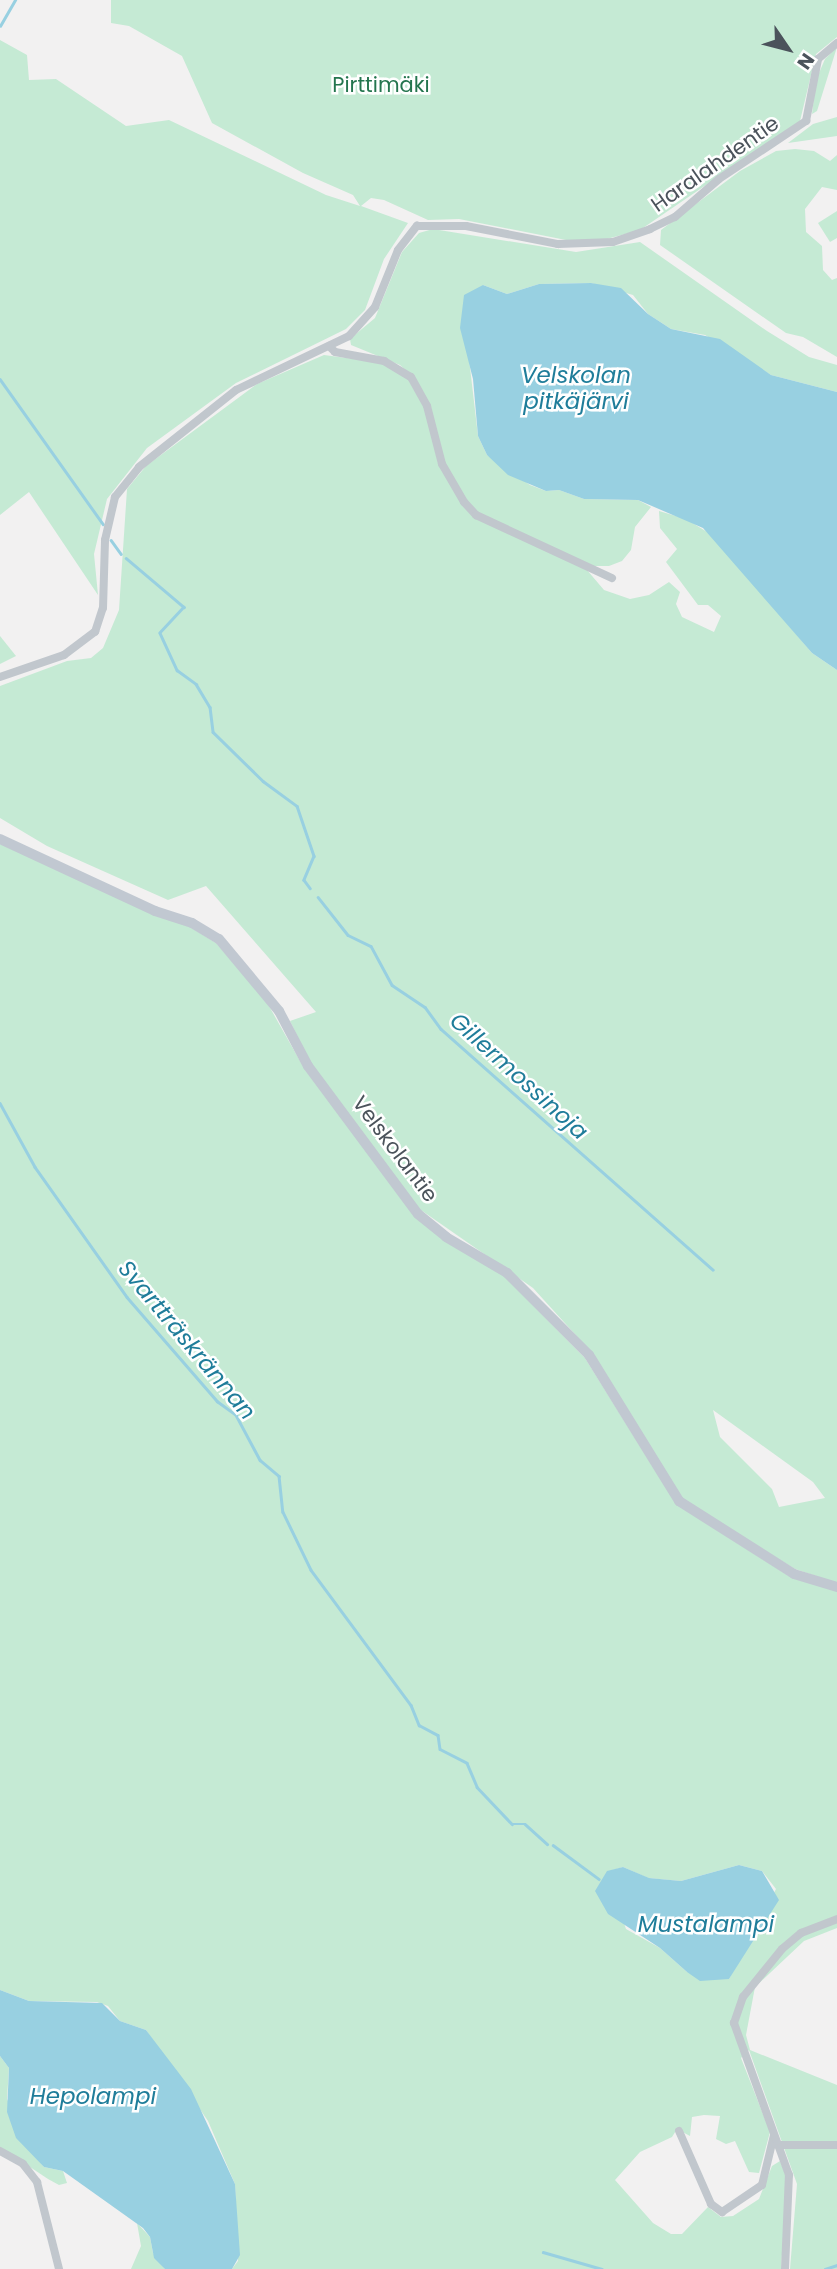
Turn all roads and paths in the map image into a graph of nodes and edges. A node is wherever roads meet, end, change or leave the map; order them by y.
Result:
1 (837, 43) edge
2 (329, 346) junction
3 (612, 578) dead end
4 (0, 677) edge
5 (0, 839) edge
6 (837, 1587) edge
7 (837, 1919) edge
8 (679, 2132) dead end
9 (774, 2135) junction
10 (779, 2145) junction
11 (837, 2145) edge
12 (0, 2151) edge
13 (59, 2269) edge
14 (785, 2269) edge

1 - 2 street, Haralahdentie
2 - 3 street
2 - 4 street, Haralahdentie
5 - 6 street, Velskolantie
7 - 9 street
8 - 9 street
9 - 10 street
10 - 11 street
10 - 14 street
12 - 13 street

